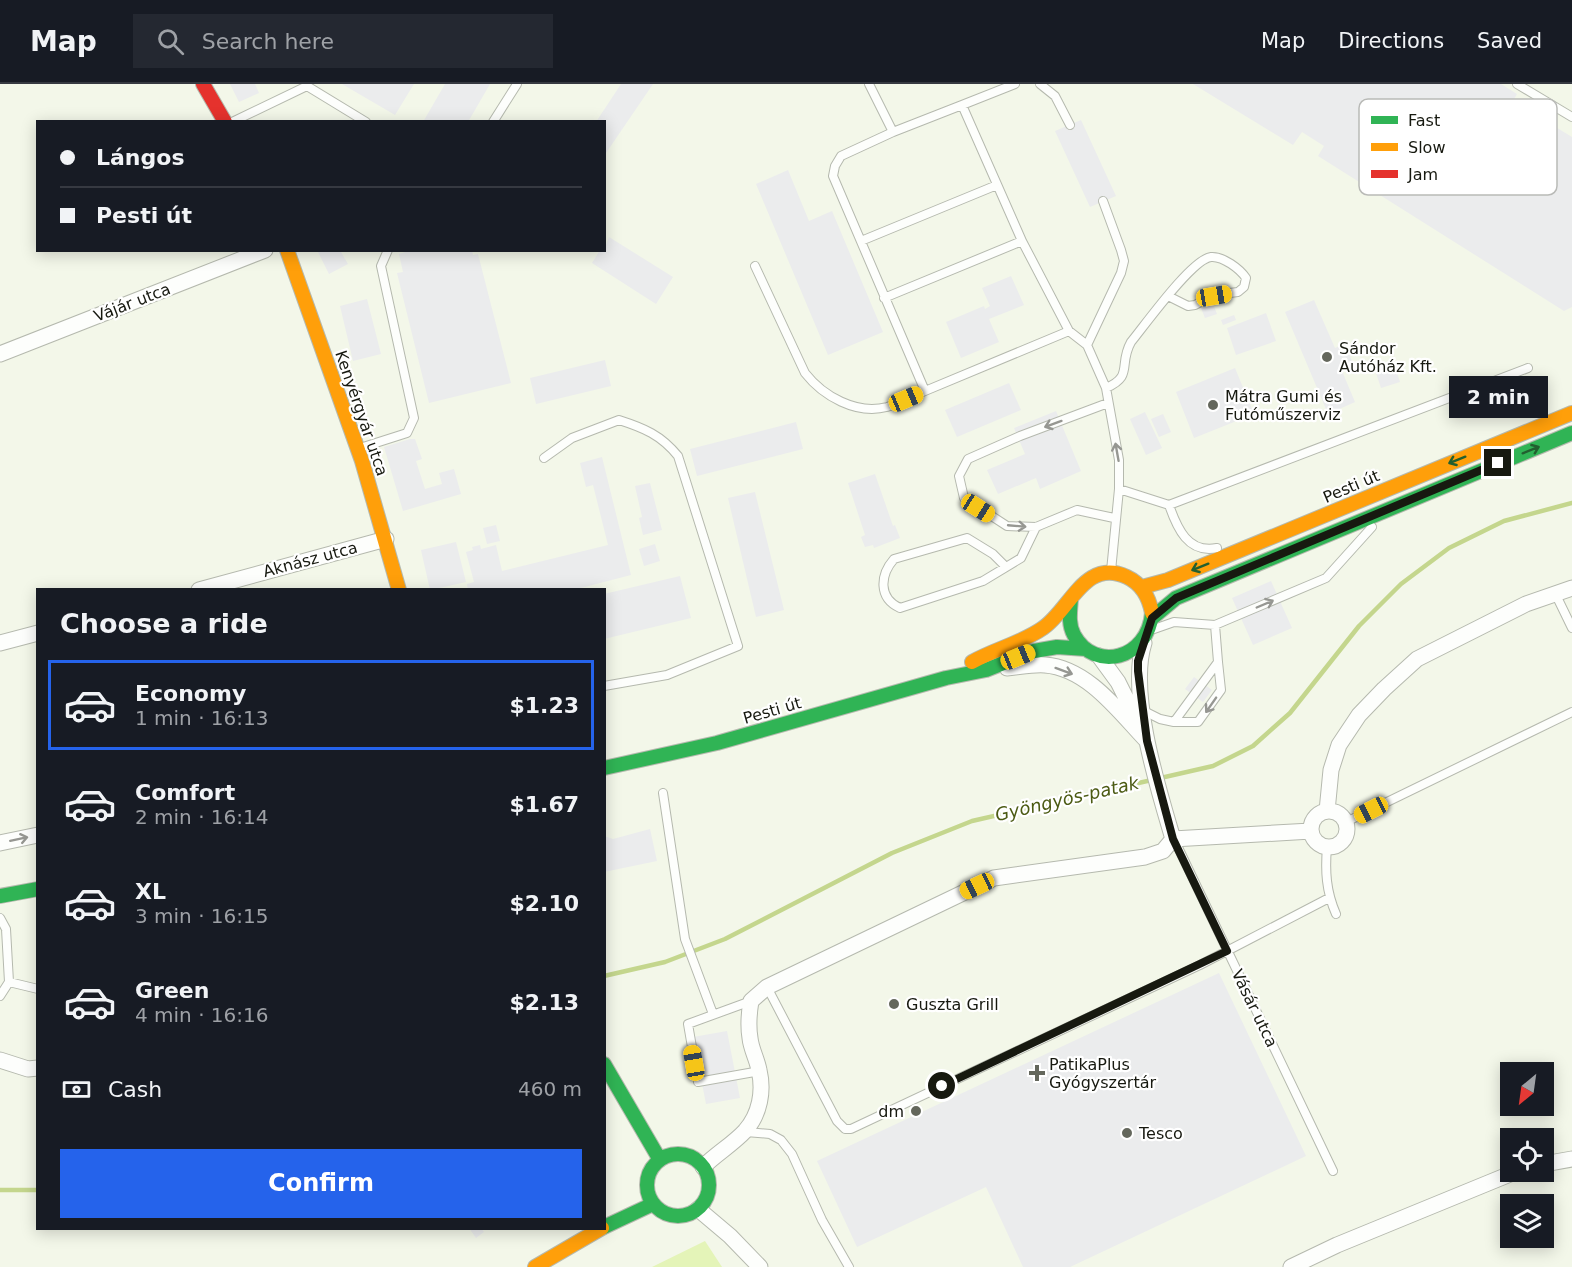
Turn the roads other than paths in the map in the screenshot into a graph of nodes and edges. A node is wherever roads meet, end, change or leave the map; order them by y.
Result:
1 (203, 84) edge
2 (517, 84) edge
3 (869, 84) edge
4 (1014, 84) edge
5 (1040, 84) edge
6 (1517, 84) edge
7 (1542, 99) edge
8 (962, 105) junction
9 (1557, 108) edge
10 (1572, 117) edge
11 (224, 120) edge
12 (236, 120) edge
13 (363, 120) edge
14 (494, 120) edge
15 (1070, 124) dead end
16 (893, 132) junction
17 (998, 185) junction
18 (1103, 201) dead end
19 (861, 241) junction
20 (1022, 241) junction
21 (260, 252) edge
22 (288, 252) edge
23 (387, 252) edge
24 (755, 266) dead end
25 (1168, 296) junction
26 (884, 298) junction
27 (1069, 331) junction
28 (1087, 345) junction
29 (0, 354) edge
30 (1528, 368) dead end
31 (1106, 388) junction
32 (926, 391) junction
33 (1108, 404) junction
34 (1572, 413) edge
35 (1572, 434) edge
36 (358, 448) junction
37 (544, 458) dead end
38 (1119, 489) junction
39 (1169, 504) junction
40 (1396, 505) junction
41 (1114, 518) junction
42 (1036, 527) junction
43 (1277, 535) junction
44 (387, 539) junction
45 (1006, 567) junction
46 (1111, 573) junction
47 (1142, 587) junction
48 (206, 588) edge
49 (399, 588) edge
50 (1572, 588) edge
51 (1556, 593) junction
52 (1071, 599) junction
53 (1215, 625) junction
54 (1572, 628) edge
55 (1149, 629) junction
56 (36, 634) edge
57 (0, 643) edge
58 (1092, 652) junction
59 (1218, 662) junction
60 (986, 670) junction
61 (946, 678) junction
62 (606, 686) edge
63 (1144, 711) junction
64 (1572, 712) edge
65 (1174, 722) junction
66 (1148, 747) junction
67 (606, 768) edge
68 (663, 793) dead end
69 (1327, 811) junction
70 (1346, 822) junction
71 (1311, 831) junction
72 (36, 835) edge
73 (1173, 839) junction
74 (0, 843) edge
75 (1327, 846) junction
76 (36, 889) edge
77 (0, 896) edge
78 (1329, 898) junction
79 (1336, 914) dead end
80 (0, 918) edge
81 (1227, 951) junction
82 (9, 981) junction
83 (767, 987) junction
84 (36, 988) edge
85 (0, 996) edge
86 (751, 1001) junction
87 (713, 1014) junction
88 (0, 1060) edge
89 (606, 1067) edge
90 (36, 1068) edge
91 (760, 1071) junction
92 (744, 1131) junction
93 (1572, 1159) edge
94 (660, 1160) junction
95 (1554, 1162) edge
96 (703, 1167) junction
97 (1333, 1171) dead end
98 (1500, 1178) edge
99 (653, 1204) junction
100 (698, 1209) junction
101 (606, 1226) edge
102 (599, 1230) edge
103 (534, 1267) edge
104 (760, 1267) edge
105 (849, 1267) edge
106 (1291, 1267) edge

1 - 11 main road
2 - 14 lane
3 - 16 lane
4 - 8 lane
5 - 15 lane
6 - 7 lane
8 - 16 lane
8 - 17 lane
9 - 10 lane
12 - 13 lane
16 - 19 lane
17 - 19 lane
17 - 20 lane
18 - 28 lane
19 - 26 lane
20 - 26 lane
20 - 27 lane
21 - 29 street, Vájár utca
22 - 36 main road, Kenyérgyár utca
23 - 36 lane
24 - 32 lane
25 - 25 lane
25 - 31 lane
26 - 32 lane
27 - 28 lane
27 - 32 lane
28 - 31 lane
30 - 39 lane
31 - 33 lane
38 -> 33 lane
33 -> 42 lane
34 -> 43 main road, Pesti út
40 -> 35 main road, Pesti út
36 - 44 main road, Kenyérgyár utca
37 - 62 lane
38 - 39 lane
38 - 41 lane
39 - 43 lane
53 -> 40 lane
40 - 55 main road, Pesti út
41 - 42 lane
41 - 46 lane
42 - 45 lane
43 -> 47 main road, Pesti út
44 - 48 street, Aknász utca
44 - 49 main road, Kenyérgyár utca
45 - 45 lane
46 - 47 main road
46 - 52 main road, Pesti út
47 - 55 main road
50 - 51 street
51 - 54 lane
51 - 69 street
52 - 58 main road
52 - 61 main road, Pesti út
53 - 55 lane
53 - 59 lane
55 - 58 main road, Pesti út
55 - 63 street, Vásár utca
56 - 57 street
58 - 60 main road, Pesti út
58 - 66 street, Vásár utca
59 - 65 lane
59 -> 65 lane
60 - 61 main road, Pesti út
60 -> 66 street, Vásár utca
61 - 67 main road, Pesti út
63 - 65 lane
63 - 66 street, Vásár utca
64 - 70 lane
66 - 73 street, Vásár utca
68 - 87 lane
69 - 70 street
69 - 71 street
70 - 75 street
71 - 73 street
71 - 75 street
74 -> 72 street
73 - 81 lane, Vásár utca
73 - 83 street
75 - 78 lane
76 - 77 main road
78 - 79 lane
78 - 81 lane
80 - 82 lane
81 - 83 lane
81 - 97 lane, Vásár utca
82 - 84 lane
82 - 85 lane
83 - 86 street
86 - 87 lane
86 - 91 street
87 - 91 lane
88 - 90 street
89 - 94 main road
91 - 92 street
92 - 96 street
92 - 105 lane
93 - 95 street
94 - 96 main road
94 - 99 main road
96 - 100 main road
98 - 106 street
99 - 100 main road
99 - 101 main road
100 - 104 street
102 - 103 main road

